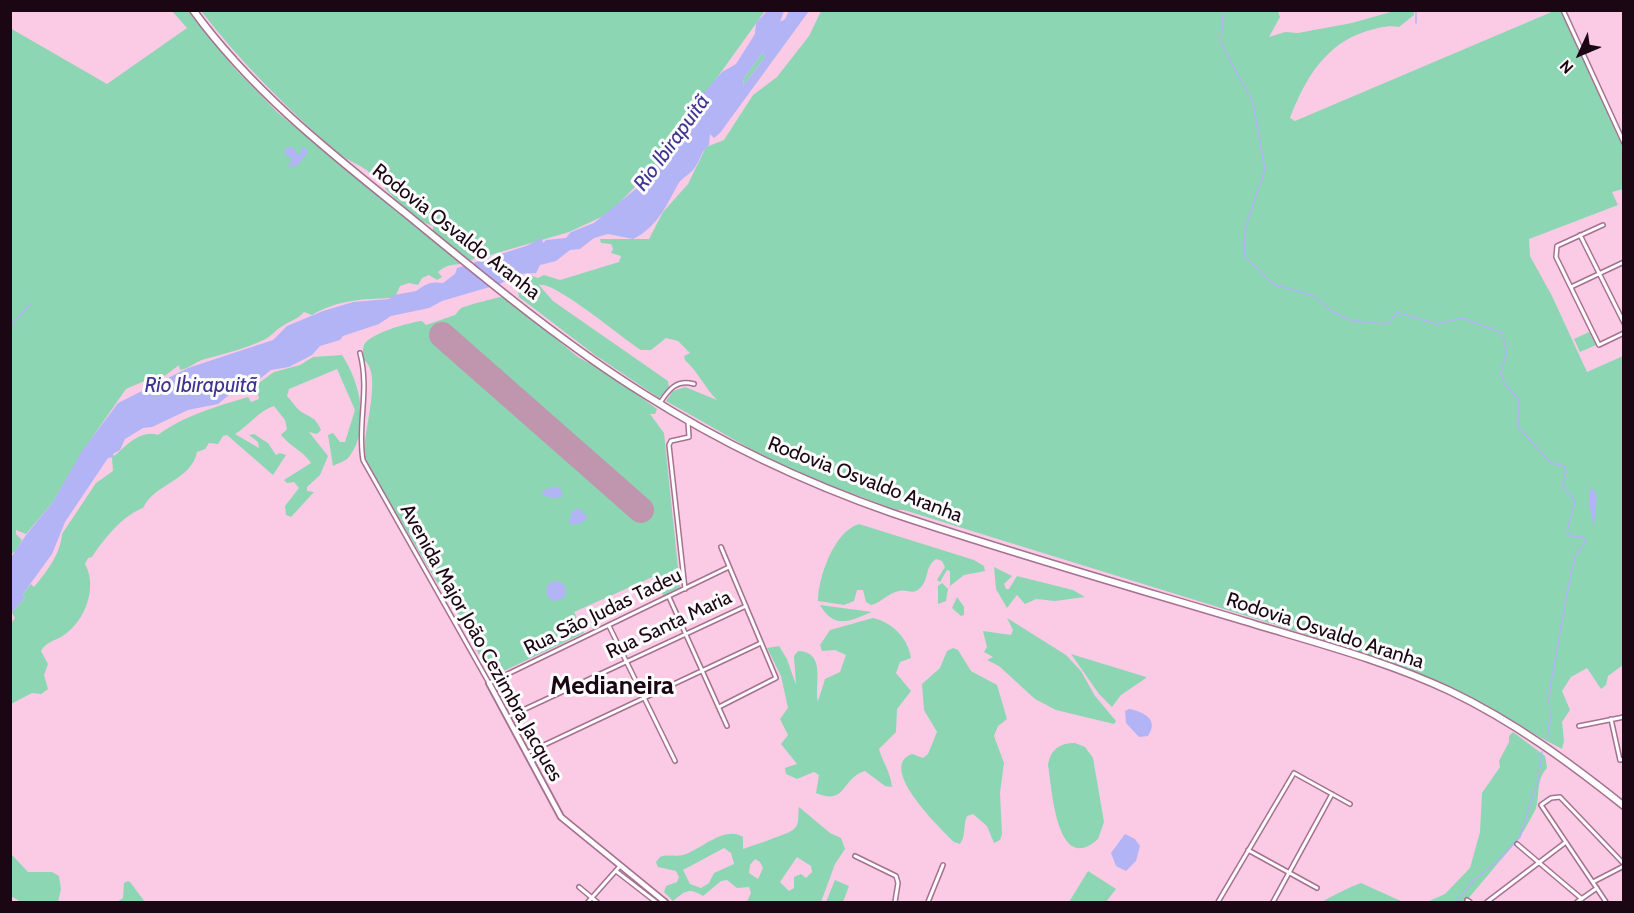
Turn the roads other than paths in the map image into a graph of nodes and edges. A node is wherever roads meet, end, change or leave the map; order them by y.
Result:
1 (193, 10) edge
2 (1563, 10) edge
3 (1623, 143) edge
4 (1603, 225) dead end
5 (1580, 235) junction
6 (1623, 262) edge
7 (1599, 274) junction
8 (1571, 287) junction
9 (1623, 323) edge
10 (1623, 333) edge
11 (360, 353) dead end
12 (694, 384) dead end
13 (659, 404) junction
14 (687, 420) junction
15 (721, 547) dead end
16 (729, 567) junction
17 (685, 590) junction
18 (669, 597) junction
19 (746, 606) junction
20 (609, 626) junction
21 (685, 634) junction
22 (761, 643) junction
23 (626, 662) junction
24 (702, 670) junction
25 (489, 683) junction
26 (642, 697) junction
27 (719, 706) junction
28 (1623, 717) edge
29 (507, 718) junction
30 (1611, 719) junction
31 (727, 726) dead end
32 (1579, 726) dead end
33 (525, 753) junction
34 (1622, 759) edge
35 (675, 761) dead end
36 (1332, 794) junction
37 (1350, 804) dead end
38 (1623, 806) edge
39 (1566, 842) junction
40 (1517, 844) dead end
41 (1248, 849) junction
42 (855, 856) dead end
43 (1538, 862) junction
44 (943, 864) dead end
45 (1623, 865) edge
46 (618, 868) junction
47 (1289, 873) junction
48 (1593, 882) junction
49 (579, 886) dead end
50 (1317, 888) dead end
51 (1596, 888) junction
52 (592, 898) junction
53 (1581, 899) junction
54 (588, 903) edge
55 (597, 903) edge
56 (656, 903) edge
57 (665, 903) edge
58 (895, 903) edge
59 (928, 903) edge
60 (1218, 903) edge
61 (1273, 903) edge
62 (1486, 903) edge
63 (1577, 903) edge
64 (1606, 903) edge

1 - 13 highway, Rodovia Osvaldo Aranha
2 - 3 street
4 - 5 street
5 - 7 street
5 - 8 street
6 - 7 street
7 - 8 street
7 - 9 street
8 - 10 street
11 - 25 street, Avenida Major João Cezimbra Jacques
12 - 13 street
13 - 14 highway, Rodovia Osvaldo Aranha
14 - 17 street
14 - 38 highway, Rodovia Osvaldo Aranha
15 - 16 street
16 - 17 street, Rua São Judas Tadeu
16 - 19 street
17 - 18 street, Rua São Judas Tadeu
18 - 20 street, Rua São Judas Tadeu
18 - 21 street
19 - 21 street, Rua Santa Maria
19 - 22 street
20 - 23 street
20 - 25 street, Rua São Judas Tadeu
21 - 23 street, Rua Santa Maria
21 - 24 street
22 - 24 street
22 - 27 street
23 - 26 street
23 - 29 street, Rua Santa Maria
24 - 26 street
24 - 27 street
25 - 29 street, Avenida Major João Cezimbra Jacques
26 - 33 street
26 - 35 street
27 - 31 street
28 - 30 street
29 - 33 street, Avenida Major João Cezimbra Jacques
30 - 32 street
30 - 34 street
33 - 46 street, Avenida Major João Cezimbra Jacques
36 - 37 street
36 - 41 street
36 - 47 street
39 - 43 street
39 - 45 street
39 - 48 street
40 - 43 street
41 - 47 street
41 - 60 street
42 - 58 street
43 - 53 street
43 - 62 street
44 - 59 street
45 - 48 street
46 - 52 street
46 - 56 street
46 - 57 street, Avenida Major João Cezimbra Jacques
47 - 50 street
47 - 61 street
48 - 51 street
49 - 52 street
51 - 53 street
51 - 64 street
52 - 54 street
52 - 55 street
53 - 63 street

